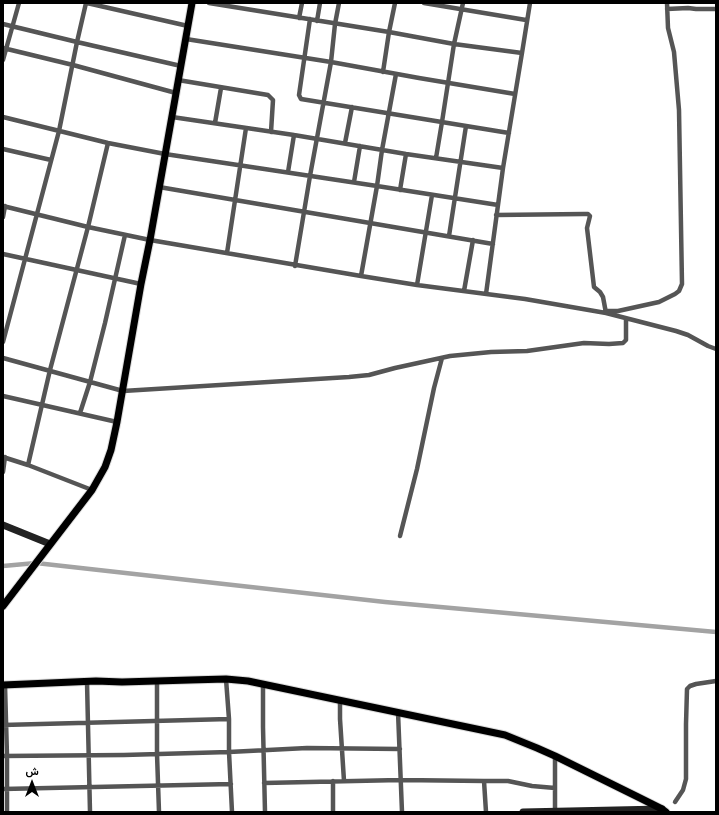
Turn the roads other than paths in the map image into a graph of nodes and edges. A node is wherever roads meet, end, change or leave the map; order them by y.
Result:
1 (19, 3) edge
2 (87, 3) edge
3 (192, 3) edge
4 (209, 3) edge
5 (302, 3) edge
6 (320, 3) edge
7 (339, 3) edge
8 (395, 3) edge
9 (424, 3) edge
10 (463, 3) edge
11 (530, 3) edge
12 (667, 3) edge
13 (461, 9) junction
14 (667, 9) junction
15 (716, 10) edge
16 (299, 18) junction
17 (310, 19) junction
18 (526, 20) junction
19 (317, 21) junction
20 (3, 24) edge
21 (335, 24) junction
22 (12, 26) junction
23 (188, 26) junction
24 (389, 32) junction
25 (186, 39) junction
26 (77, 42) junction
27 (454, 44) junction
28 (5, 48) edge
29 (522, 53) junction
30 (305, 58) junction
31 (3, 60) edge
32 (331, 62) junction
33 (73, 65) junction
34 (181, 66) junction
35 (384, 72) junction
36 (396, 74) junction
37 (178, 80) junction
38 (448, 83) junction
39 (221, 88) junction
40 (176, 93) junction
41 (515, 94) junction
42 (323, 103) junction
43 (352, 107) junction
44 (389, 114) junction
45 (3, 117) edge
46 (172, 117) junction
47 (442, 122) junction
48 (215, 123) junction
49 (466, 126) junction
50 (246, 128) junction
51 (59, 131) junction
52 (271, 132) junction
53 (509, 133) junction
54 (294, 135) junction
55 (316, 138) junction
56 (108, 143) junction
57 (345, 143) junction
58 (360, 146) junction
59 (3, 149) edge
60 (382, 150) junction
61 (165, 154) junction
62 (406, 154) junction
63 (436, 158) junction
64 (51, 160) junction
65 (460, 162) junction
66 (241, 166) junction
67 (503, 168) junction
68 (288, 172) junction
69 (310, 176) junction
70 (354, 182) junction
71 (159, 186) junction
72 (377, 186) junction
73 (400, 190) junction
74 (432, 195) junction
75 (236, 199) junction
76 (455, 199) junction
77 (498, 205) junction
78 (4, 206) edge
79 (303, 212) junction
80 (38, 214) junction
81 (496, 215) junction
82 (3, 217) edge
83 (370, 222) junction
84 (88, 227) junction
85 (426, 233) junction
86 (125, 235) junction
87 (449, 236) junction
88 (150, 240) junction
89 (472, 240) junction
90 (493, 244) junction
91 (227, 253) junction
92 (3, 254) edge
93 (26, 259) junction
94 (295, 266) junction
95 (77, 270) junction
96 (361, 276) junction
97 (114, 279) junction
98 (141, 284) junction
99 (416, 285) junction
100 (464, 291) junction
101 (486, 294) junction
102 (606, 312) junction
103 (626, 318) junction
104 (3, 342) edge
105 (716, 349) edge
106 (3, 358) edge
107 (442, 358) junction
108 (50, 370) junction
109 (90, 382) junction
110 (123, 391) junction
111 (3, 396) edge
112 (43, 404) junction
113 (80, 414) junction
114 (117, 422) junction
115 (4, 457) edge
116 (28, 465) junction
117 (3, 472) edge
118 (92, 490) junction
119 (3, 525) edge
120 (400, 536) dead end
121 (50, 544) junction
122 (3, 606) edge
123 (226, 679) junction
124 (157, 681) junction
125 (716, 681) edge
126 (87, 682) junction
127 (263, 684) junction
128 (4, 685) edge
129 (340, 700) junction
130 (398, 712) junction
131 (230, 719) junction
132 (157, 722) junction
133 (87, 723) junction
134 (4, 725) edge
135 (341, 749) junction
136 (400, 749) junction
137 (263, 750) junction
138 (229, 752) junction
139 (157, 754) junction
140 (88, 755) junction
141 (5, 756) edge
142 (555, 756) junction
143 (400, 780) junction
144 (333, 781) junction
145 (484, 781) junction
146 (344, 782) junction
147 (264, 783) junction
148 (231, 784) junction
149 (158, 786) junction
150 (90, 787) junction
151 (555, 788) junction
152 (5, 789) edge
153 (675, 802) dead end
154 (664, 810) edge
155 (634, 811) edge
156 (7, 812) edge
157 (90, 812) edge
158 (159, 812) edge
159 (232, 812) edge
160 (265, 812) edge
161 (333, 812) edge
162 (402, 812) edge
163 (486, 812) edge
164 (523, 812) edge
165 (555, 812) edge

1 - 22 street
2 - 23 street
2 - 26 street
3 - 23 main road
4 - 16 street
5 - 16 street
6 - 19 street
7 - 21 street
8 - 24 street
9 - 13 street
10 - 13 street
11 - 18 street
12 - 14 street
13 - 18 street
13 - 27 street
14 - 15 street
14 - 102 street
16 - 17 street
17 - 19 street
17 - 30 street
18 - 29 street
19 - 21 street
20 - 22 street
21 - 24 street
21 - 32 street
22 - 26 street
22 - 28 street
23 - 25 main road
24 - 27 street
24 - 35 street
25 - 30 street
25 - 34 main road
26 - 33 street
26 - 34 street
27 - 29 street
27 - 38 street
28 - 31 street
28 - 33 street
29 - 41 street
30 - 32 street
30 - 42 street
32 - 35 street
32 - 42 street
33 - 40 street
33 - 51 street
34 - 37 main road
35 - 36 street
36 - 38 street
36 - 44 street
37 - 39 street
37 - 40 main road
38 - 41 street
38 - 47 street
39 - 48 street
39 - 52 street
40 - 46 main road
41 - 53 street
42 - 43 street
42 - 55 street
43 - 44 street
43 - 57 street
44 - 47 street
44 - 60 street
45 - 51 street
46 - 48 street
46 - 61 main road
47 - 49 street
47 - 63 street
48 - 50 street
49 - 53 street
49 - 65 street
50 - 52 street
50 - 66 street
51 - 56 street
51 - 64 street
52 - 54 street
53 - 67 street
54 - 55 street
54 - 68 street
55 - 57 street
55 - 69 street
56 - 61 street
56 - 84 street
57 - 58 street
58 - 60 street
58 - 70 street
59 - 64 street
60 - 62 street
60 - 72 street
61 - 66 street
61 - 71 main road
62 - 63 street
62 - 73 street
63 - 65 street
64 - 80 street
65 - 67 street
65 - 76 street
66 - 68 street
66 - 75 street
67 - 77 street
68 - 69 street
69 - 70 street
69 - 79 street
70 - 72 street
71 - 75 street
71 - 88 main road
72 - 73 street
72 - 83 street
73 - 74 street
74 - 76 street
74 - 85 street
75 - 79 street
75 - 91 street
76 - 77 street
76 - 87 street
77 - 81 street
78 - 80 street
78 - 82 street
79 - 83 street
79 - 94 street
80 - 84 street
80 - 93 street
81 - 90 street
81 - 102 street
83 - 85 street
83 - 96 street
84 - 86 street
84 - 95 street
85 - 87 street
85 - 99 street
86 - 88 street
86 - 97 street
87 - 89 street
88 - 91 street
88 - 98 main road
89 - 90 street
89 - 100 street
90 - 101 street
91 - 94 street
92 - 93 street
93 - 95 street
93 - 104 street
94 - 96 street
95 - 97 street
95 - 108 street
96 - 99 street
97 - 98 street
97 - 109 street
98 - 110 main road
99 - 100 street
100 - 101 street
101 - 102 street
102 - 103 street
103 - 105 street
103 - 107 street
106 - 108 street
107 - 110 street
107 - 120 street
108 - 109 street
108 - 112 street
109 - 110 street
109 - 113 street
110 - 114 main road
111 - 112 street
112 - 113 street
112 - 116 street
113 - 114 street
114 - 118 main road
115 - 116 street
115 - 117 street
116 - 118 street
118 - 121 main road
119 - 121 street
121 - 122 main road
123 - 124 main road
123 - 127 main road
123 - 131 street
124 - 126 main road
124 - 132 street
125 - 153 street
126 - 128 main road
126 - 133 street
127 - 129 main road
127 - 137 street
128 - 134 street
129 - 130 main road
129 - 135 street
130 - 136 street
130 - 142 main road
131 - 132 street
131 - 138 street
132 - 133 street
132 - 139 street
133 - 134 street
133 - 140 street
134 - 141 street
135 - 136 street
135 - 137 street
135 - 146 street
136 - 143 street
137 - 138 street
137 - 147 street
138 - 139 street
138 - 148 street
139 - 140 street
139 - 149 street
140 - 141 street
140 - 150 street
141 - 152 street
142 - 151 street
142 - 154 main road
143 - 145 street
143 - 146 street
143 - 162 street
144 - 146 street
144 - 147 street
144 - 161 street
145 - 151 street
145 - 163 street
147 - 160 street
148 - 149 street
148 - 159 street
149 - 150 street
149 - 158 street
150 - 152 street
150 - 157 street
151 - 165 street
152 - 156 street
154 - 155 street
155 - 165 street
164 - 165 street

